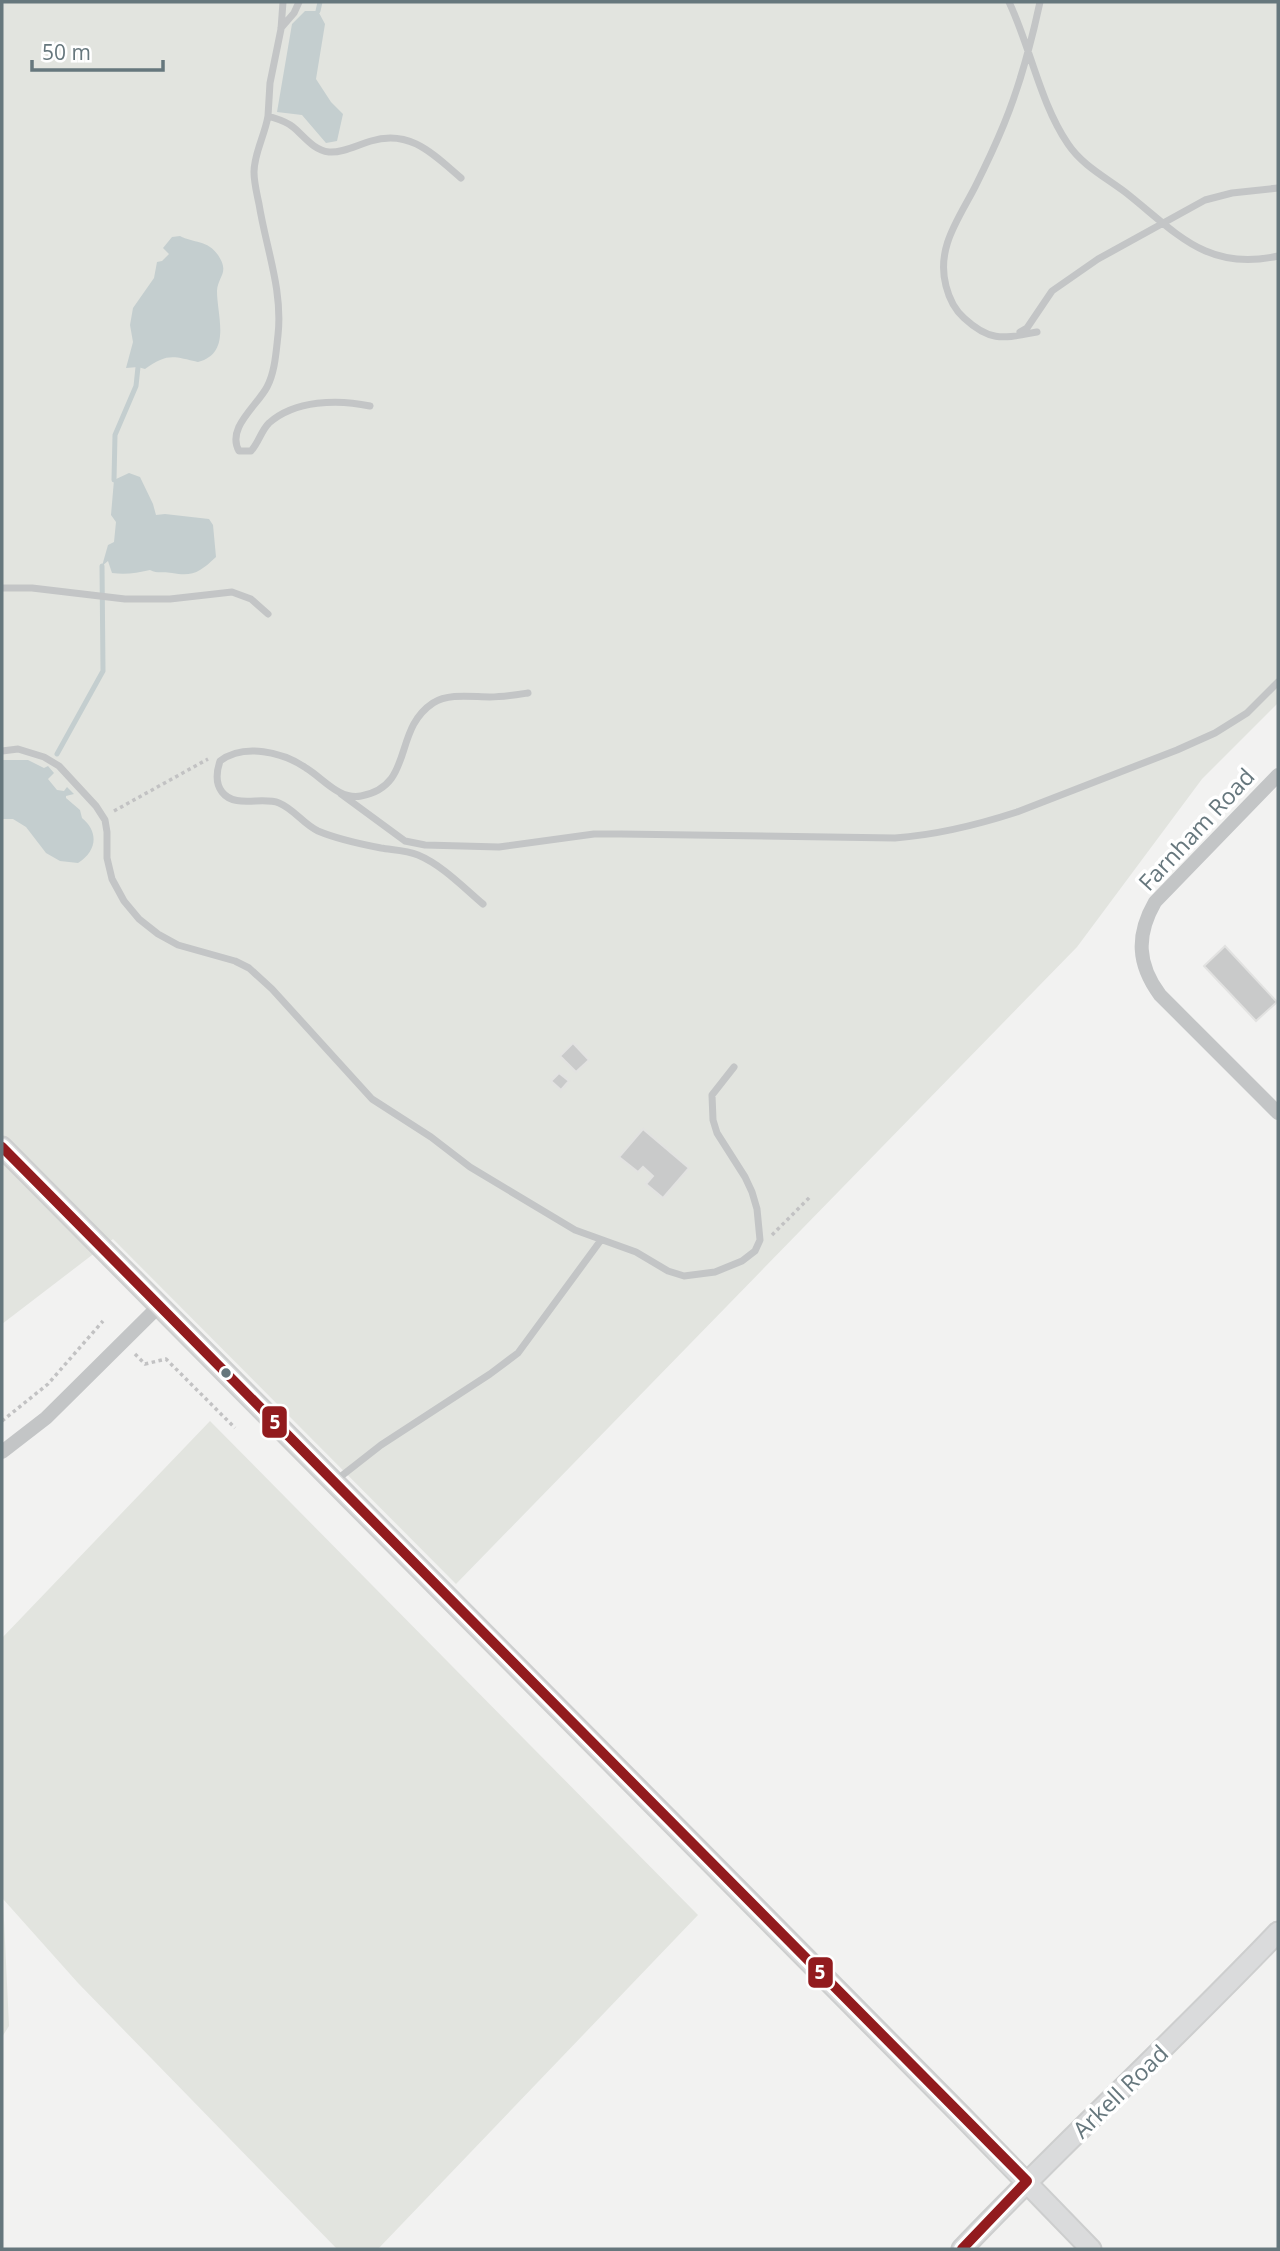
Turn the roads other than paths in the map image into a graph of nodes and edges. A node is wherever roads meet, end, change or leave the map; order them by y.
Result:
1 (283, 2) edge
2 (299, 2) edge
3 (1009, 2) edge
4 (1040, 2) edge
5 (281, 29) junction
6 (1029, 52) junction
7 (268, 116) junction
8 (461, 178) dead end
9 (1278, 188) edge
10 (1163, 224) junction
11 (1278, 256) edge
12 (1037, 332) dead end
13 (1003, 338) junction
14 (370, 406) dead end
15 (2, 588) edge
16 (268, 614) dead end
17 (1278, 682) edge
18 (528, 693) dead end
19 (2, 751) edge
20 (1278, 775) edge
21 (341, 794) junction
22 (483, 904) dead end
23 (734, 1067) dead end
24 (1278, 1113) edge
25 (2, 1147) edge
26 (601, 1240) junction
27 (160, 1306) junction
28 (2, 1452) edge
29 (335, 1482) junction
30 (1278, 1932) edge
31 (1027, 2182) junction
32 (962, 2249) edge
33 (1091, 2249) edge

1 - 5 lane
2 - 5 lane
3 - 6 lane
4 - 6 lane
5 - 7 lane
6 - 10 lane
6 - 13 lane
7 - 8 lane
7 - 14 lane
9 - 10 lane
10 - 11 lane
10 - 13 lane
12 - 13 lane
15 - 16 lane
17 - 21 lane
18 - 21 lane
19 - 26 lane
20 - 24 street, Farnham Road
21 - 22 lane
23 - 26 lane
25 - 27 main road
26 - 29 lane
27 - 28 street
27 - 29 main road
29 - 31 main road
30 - 31 main road, Arkell Road
31 - 32 main road, Arkell Road
31 - 33 main road

